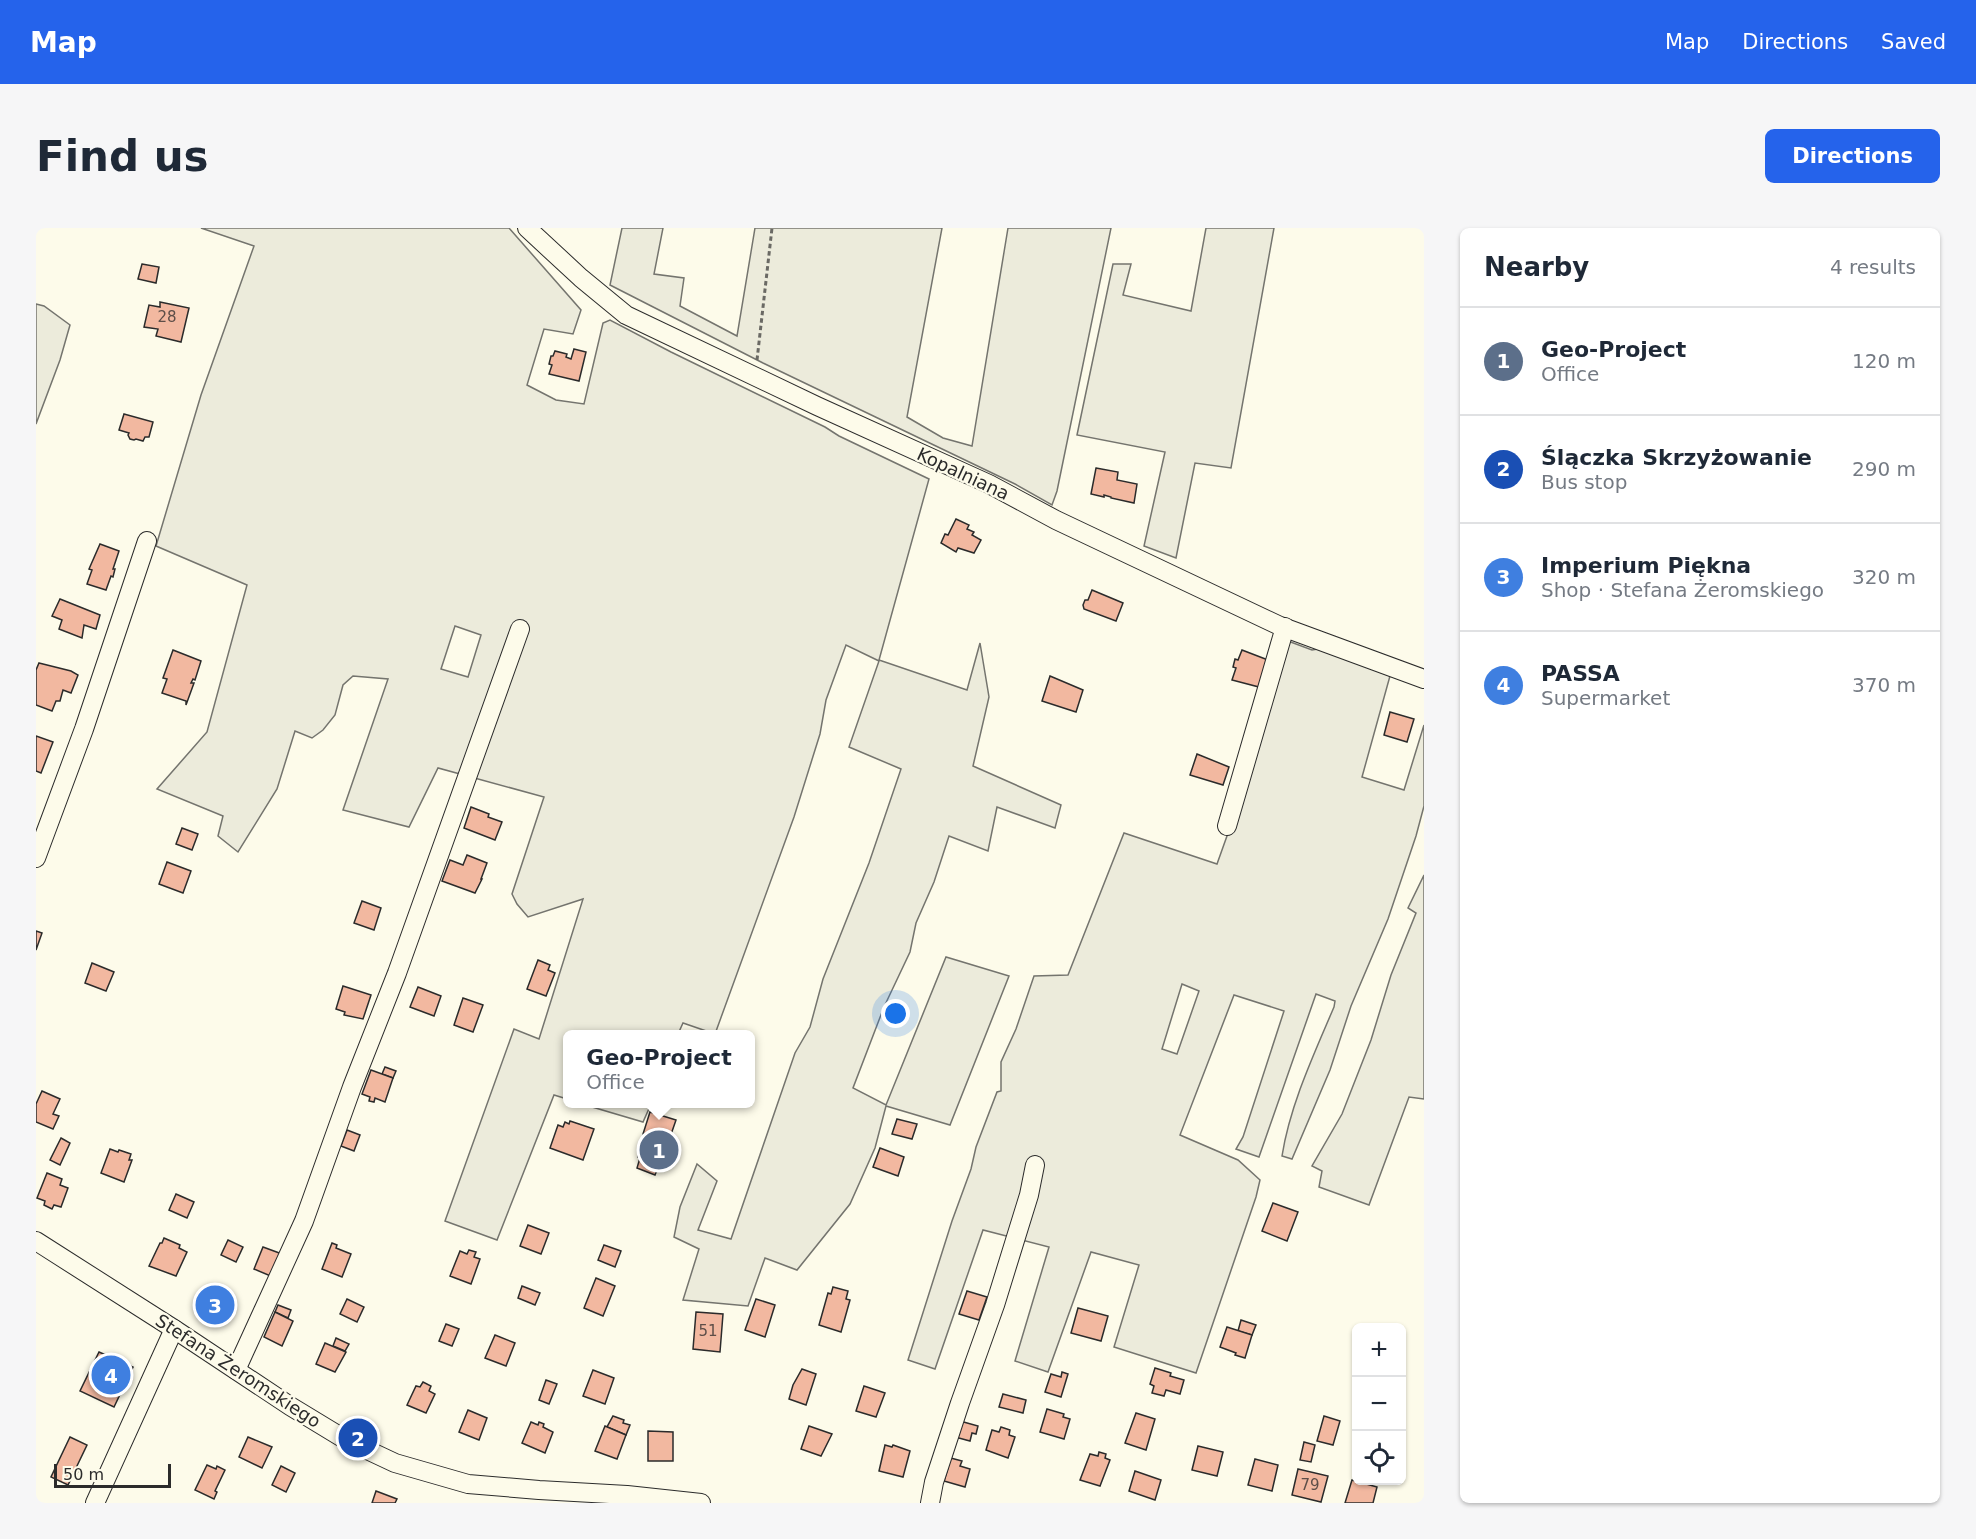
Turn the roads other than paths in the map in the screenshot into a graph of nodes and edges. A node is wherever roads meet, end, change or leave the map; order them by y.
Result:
1 (527, 228) edge
2 (147, 541) dead end
3 (1285, 627) junction
4 (520, 629) dead end
5 (1424, 679) edge
6 (1227, 826) dead end
7 (36, 858) edge
8 (1035, 1165) dead end
9 (36, 1241) edge
10 (174, 1329) junction
11 (236, 1370) junction
12 (95, 1503) edge
13 (701, 1503) edge
14 (930, 1503) edge

1 - 3 street, Kopalniana
2 - 7 street
3 - 5 street, Kopalniana
3 - 6 street
4 - 11 street
8 - 14 street
9 - 10 street, Stefana Żeromskiego
10 - 11 street, Stefana Żeromskiego
10 - 12 street
11 - 13 street, Stefana Żeromskiego

